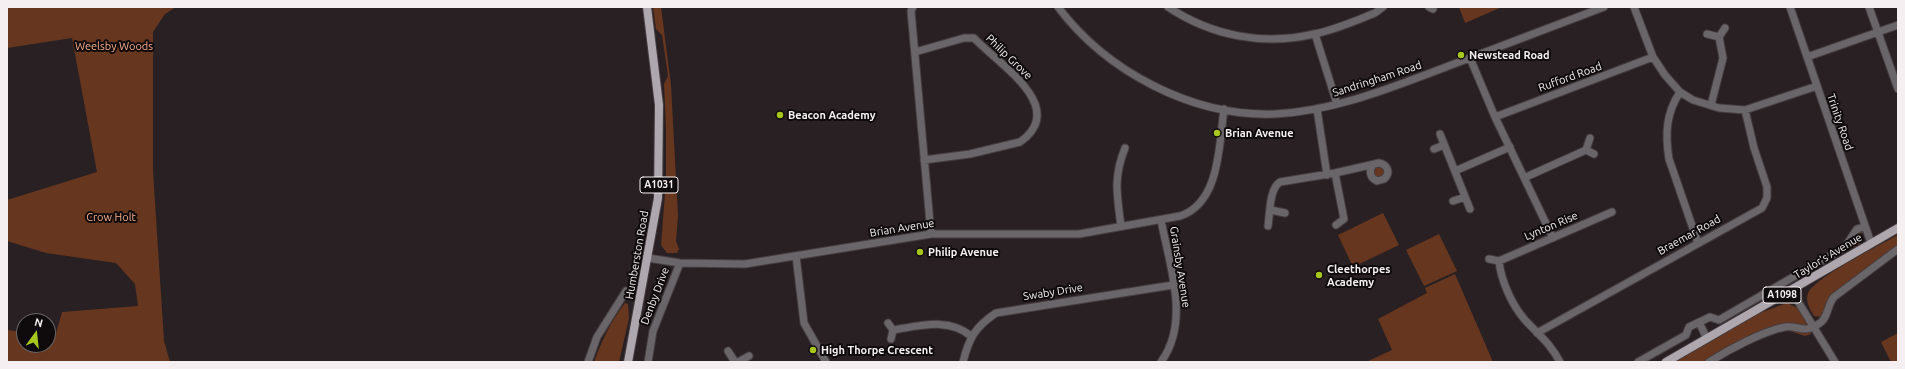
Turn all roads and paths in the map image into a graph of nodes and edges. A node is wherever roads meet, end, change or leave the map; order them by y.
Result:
1 (647, 7) edge
2 (914, 7) edge
3 (1058, 7) edge
4 (1168, 7) edge
5 (1383, 7) edge
6 (1604, 7) edge
7 (1634, 7) edge
8 (1790, 7) edge
9 (1869, 7) edge
10 (1898, 25) edge
11 (1725, 28) dead end
12 (1878, 32) junction
13 (1315, 34) junction
14 (1708, 34) dead end
15 (1719, 37) junction
16 (915, 52) junction
17 (1653, 57) junction
18 (1807, 57) junction
19 (1470, 58) junction
20 (1817, 86) junction
21 (1898, 89) edge
22 (1680, 92) junction
23 (1337, 104) junction
24 (1711, 106) junction
25 (1317, 109) junction
26 (1224, 110) junction
27 (1745, 110) junction
28 (1495, 116) junction
29 (1440, 134) dead end
30 (1590, 138) dead end
31 (1444, 145) junction
32 (1510, 147) junction
33 (1125, 148) dead end
34 (1434, 149) dead end
35 (1586, 150) junction
36 (1594, 154) dead end
37 (924, 160) junction
38 (1372, 166) dead end
39 (1455, 172) junction
40 (1331, 174) junction
41 (1526, 177) junction
42 (1465, 197) junction
43 (1453, 201) dead end
44 (1470, 209) dead end
45 (1271, 210) junction
46 (1612, 212) dead end
47 (1285, 213) dead end
48 (1161, 220) junction
49 (1336, 225) dead end
50 (1121, 226) junction
51 (1268, 226) dead end
52 (1864, 228) junction
53 (1898, 228) edge
54 (931, 234) junction
55 (1553, 238) junction
56 (1698, 243) junction
57 (1871, 243) junction
58 (1898, 249) edge
59 (796, 256) junction
60 (648, 258) junction
61 (1489, 259) dead end
62 (1499, 261) junction
63 (680, 263) junction
64 (1173, 285) junction
65 (1791, 290) junction
66 (626, 291) dead end
67 (1700, 322) junction
68 (888, 323) dead end
69 (1812, 327) junction
70 (893, 330) junction
71 (1537, 333) junction
72 (971, 336) junction
73 (891, 339) dead end
74 (1707, 339) junction
75 (728, 351) dead end
76 (749, 356) dead end
77 (1164, 361) edge
78 (1671, 361) edge
79 (588, 362) edge
80 (628, 362) edge
81 (648, 362) edge
82 (735, 362) edge
83 (738, 362) edge
84 (826, 362) edge
85 (964, 362) edge
86 (1560, 362) edge
87 (1638, 362) edge
88 (1709, 362) edge
89 (1835, 362) edge

1 - 60 main road, Humberston Road / A1031
2 - 16 street
3 - 26 street, Sandringham Road
4 - 13 street
5 - 13 street
6 - 19 street, Sandringham Road
7 - 17 street
8 - 18 street, Trinity Road
9 - 12 street
10 - 12 street
11 - 15 street
12 - 18 street
12 - 21 street
13 - 23 street
14 - 15 street
15 - 24 street
16 - 37 street
16 - 37 street, Philip Grove
17 - 22 street
17 - 28 street, Rufford Road
18 - 20 street, Trinity Road
19 - 23 street, Sandringham Road
19 - 28 street
20 - 27 street
20 - 52 street, Trinity Road
22 - 24 street
22 - 56 street
23 - 25 street, Sandringham Road
24 - 27 street
25 - 26 street, Sandringham Road
25 - 40 street
26 - 48 street, Brian Avenue
27 - 56 street, Braemar Road
28 - 32 street
29 - 31 street
30 - 35 street
31 - 34 street
31 - 39 street
32 - 39 street
32 - 41 street
33 - 50 street
35 - 36 street
35 - 41 street
37 - 54 street
38 - 40 street
39 - 42 street
40 - 45 street
40 - 49 street
41 - 55 street
42 - 43 street
42 - 44 street
45 - 47 street
45 - 51 street
46 - 55 street, Lynton Rise
48 - 50 street, Brian Avenue
48 - 64 street, Grainsby Avenue
50 - 54 street, Brian Avenue
52 - 57 street, Trinity Road
52 - 67 street, Taylor's Avenue
53 - 57 main road, Taylor's Avenue / A1098
54 - 59 street, Brian Avenue
55 - 62 street, Lynton Rise
56 - 71 street, Braemar Road
57 - 65 main road, Taylor's Avenue / A1098
58 - 69 street
59 - 63 street, Brian Avenue
59 - 84 street
60 - 63 street, Brian Avenue
60 - 80 main road, Humberston Road / A1031
61 - 62 street
62 - 71 street
63 - 81 street, Denby Drive
64 - 72 street, Swaby Drive
64 - 77 street, Grainsby Avenue
65 - 69 street
65 - 74 main road, Taylor's Avenue / A1098
66 - 79 street
67 - 74 street
67 - 87 street
68 - 70 street
69 - 88 street
69 - 89 street
70 - 72 street
70 - 73 street
71 - 86 street
72 - 85 street, Swaby Drive
74 - 78 main road, Taylor's Avenue / A1098
75 - 82 street
76 - 83 street

